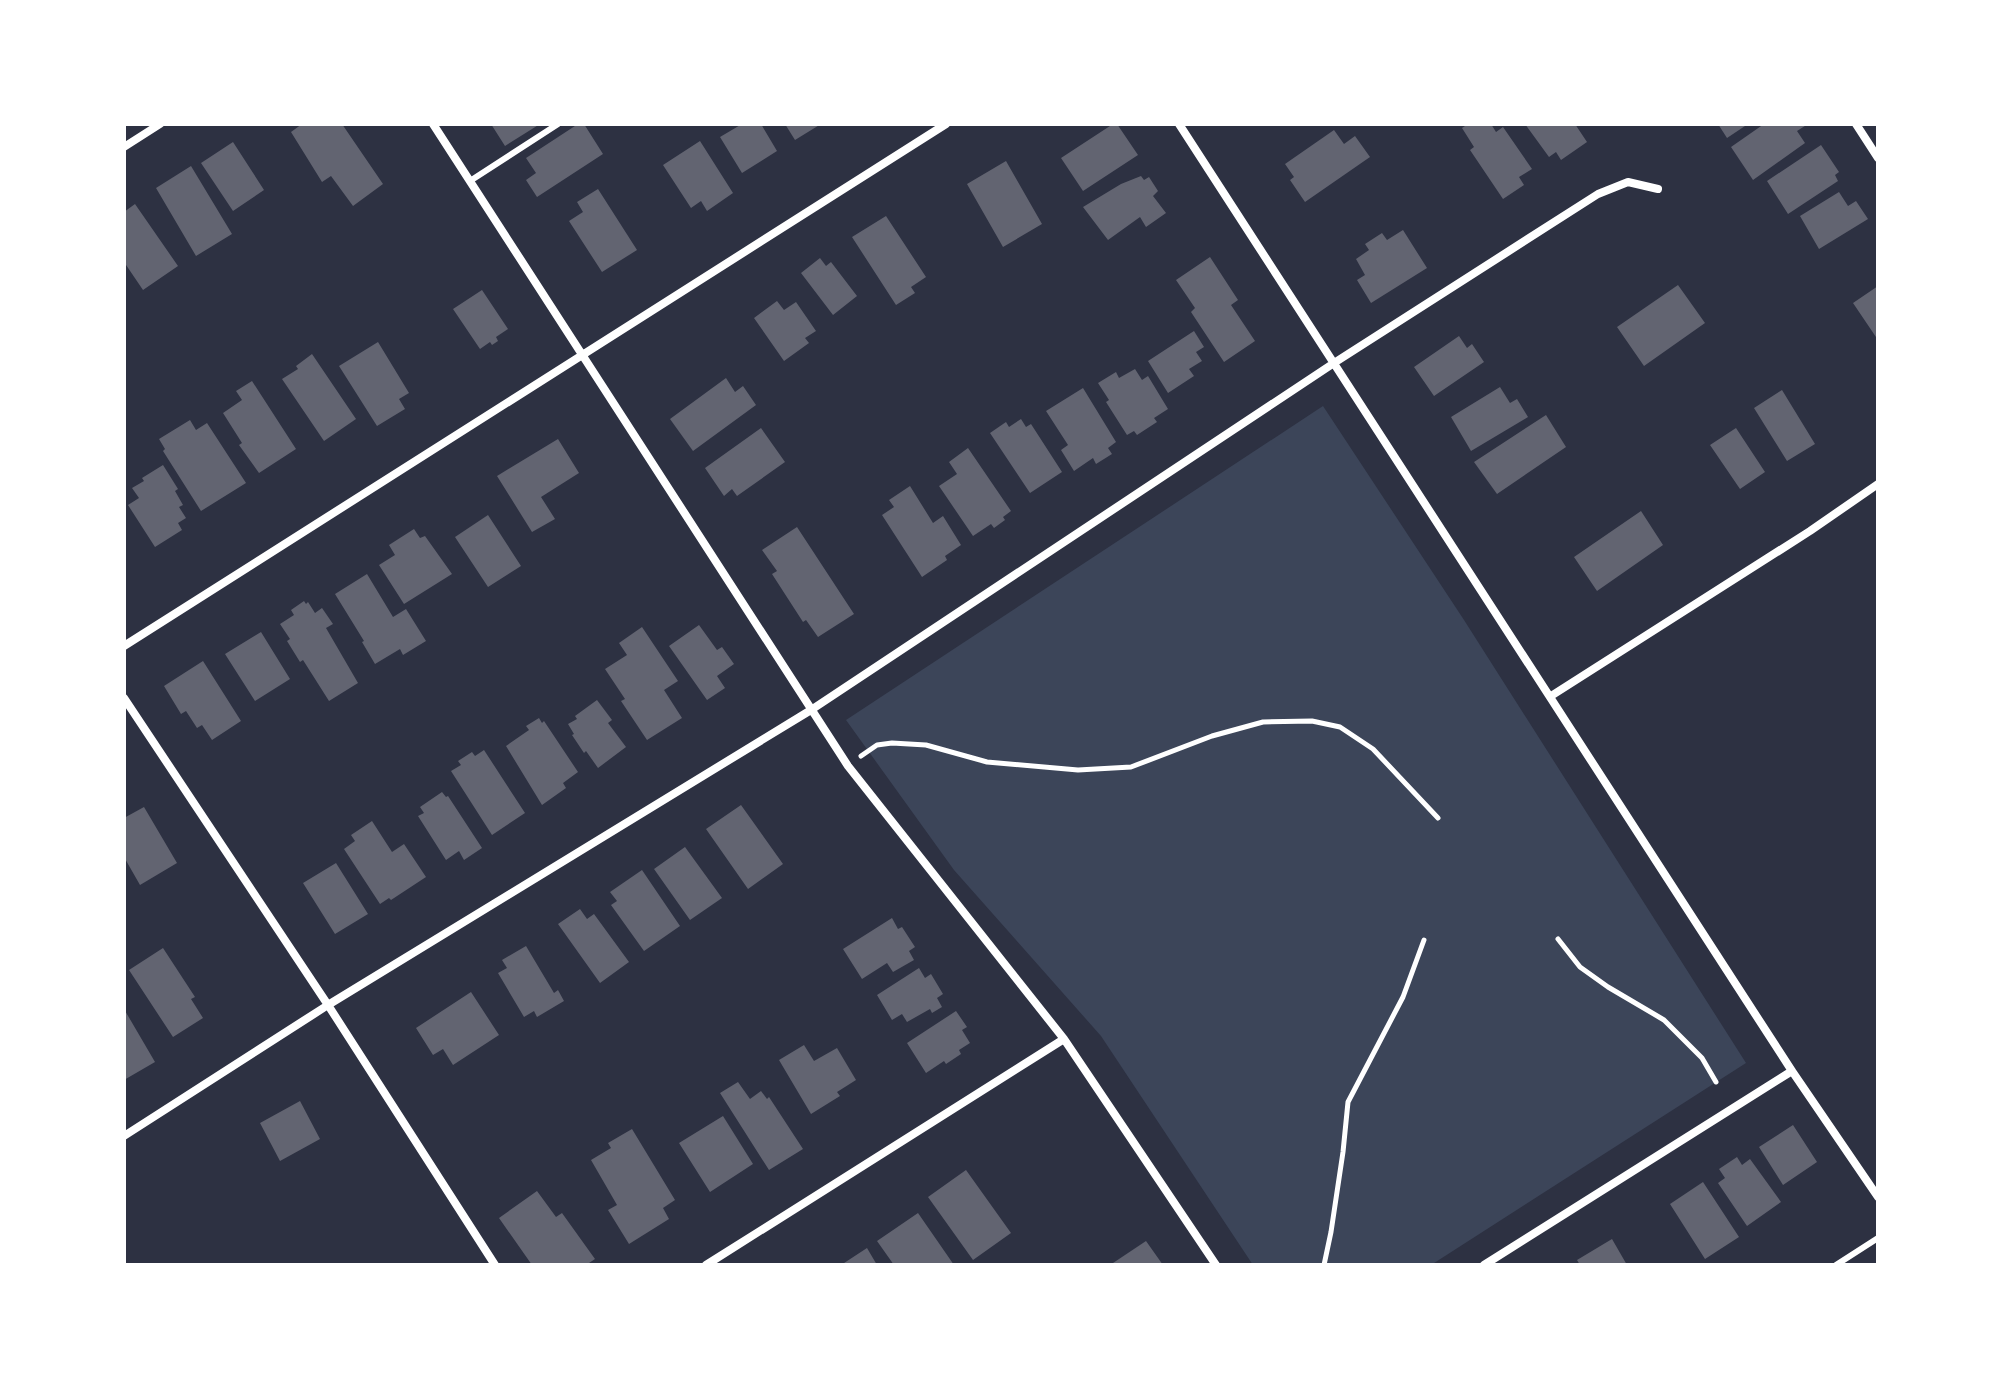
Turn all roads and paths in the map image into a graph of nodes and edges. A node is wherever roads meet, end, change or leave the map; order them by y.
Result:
1 (160, 124) edge
2 (433, 124) edge
3 (558, 124) edge
4 (946, 124) edge
5 (1179, 124) edge
6 (1856, 124) edge
7 (124, 147) edge
8 (1878, 158) edge
9 (470, 181) junction
10 (1658, 189) dead end
11 (583, 355) junction
12 (1334, 363) junction
13 (1878, 484) edge
14 (124, 646) edge
15 (1551, 696) junction
16 (124, 698) edge
17 (811, 710) junction
18 (848, 766) junction
19 (1438, 818) dead end
20 (1558, 939) dead end
21 (1424, 940) dead end
22 (328, 1005) junction
23 (1064, 1039) junction
24 (1792, 1071) junction
25 (1716, 1082) dead end
26 (124, 1136) edge
27 (1878, 1197) edge
28 (1878, 1238) edge
29 (495, 1265) edge
30 (706, 1265) edge
31 (1216, 1265) edge
32 (1324, 1265) edge
33 (1484, 1265) edge
34 (1836, 1265) edge

1 - 7 street
2 - 9 street
3 - 9 lane
4 - 11 street
5 - 12 street
6 - 8 street
9 - 11 street
10 - 12 street
11 - 14 street
11 - 17 street
12 - 15 street
12 - 17 street
13 - 15 street
15 - 24 street
16 - 22 street
17 - 18 street
17 - 22 street
18 - 19 path
18 - 23 street
20 - 25 path
21 - 32 path
22 - 26 street
22 - 29 street
23 - 30 street
23 - 31 street
24 - 27 street
24 - 33 street
28 - 34 lane

